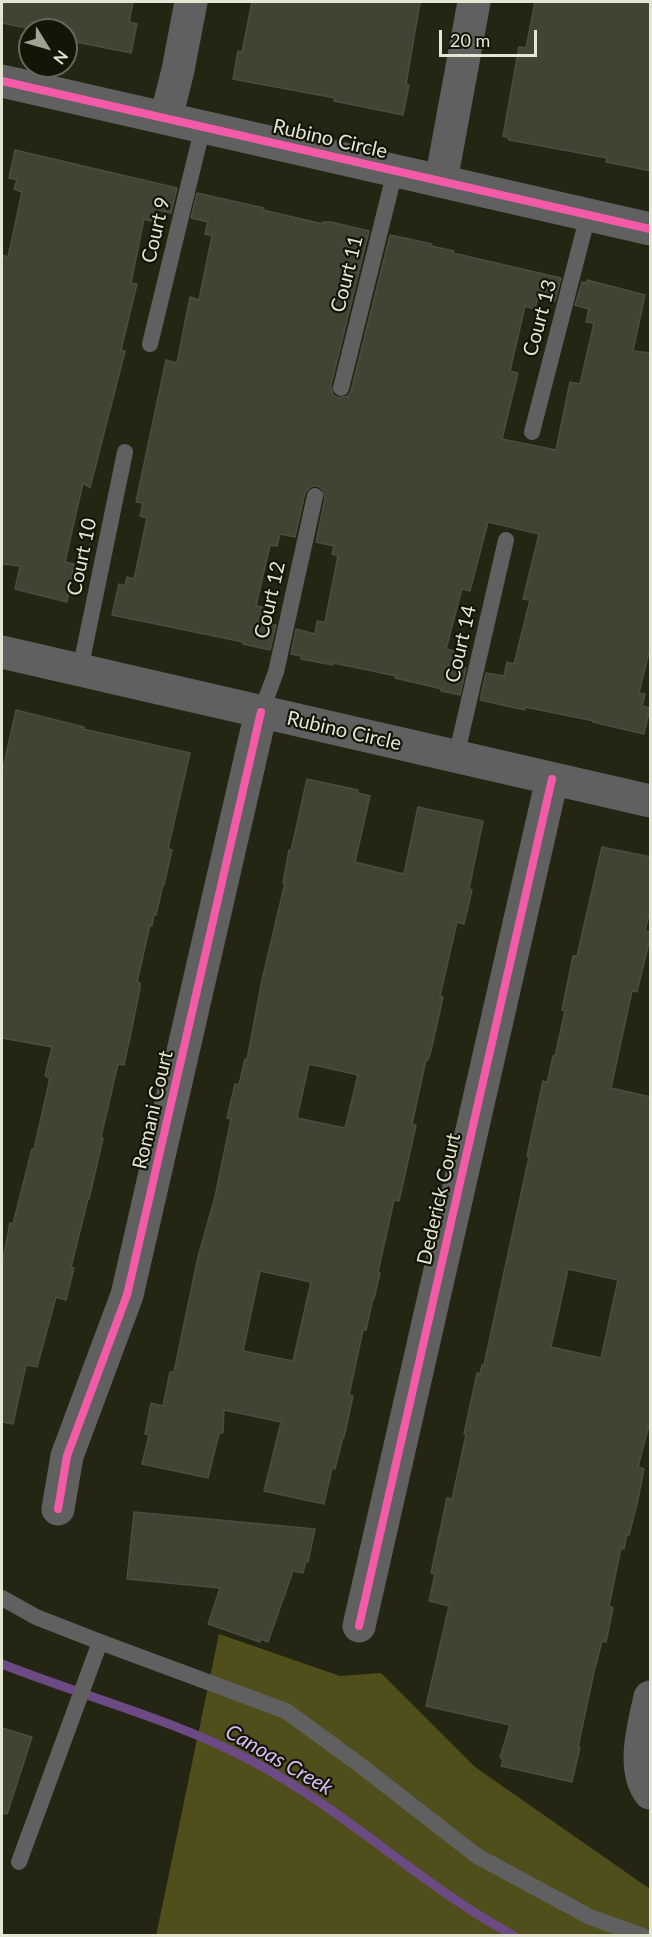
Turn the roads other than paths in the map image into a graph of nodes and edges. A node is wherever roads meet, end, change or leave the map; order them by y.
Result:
1 (191, 2) edge
2 (474, 2) edge
3 (3, 88) edge
4 (166, 118) junction
5 (203, 126) junction
6 (394, 171) junction
7 (441, 181) junction
8 (588, 215) junction
9 (651, 229) edge
10 (150, 344) dead end
11 (341, 388) dead end
12 (532, 432) dead end
13 (125, 452) dead end
14 (315, 496) dead end
15 (506, 540) dead end
16 (2, 652) edge
17 (80, 670) junction
18 (261, 712) junction
19 (456, 757) junction
20 (552, 779) junction
21 (650, 801) edge
22 (58, 1509) dead end
23 (2, 1598) edge
24 (359, 1626) dead end
25 (99, 1647) junction
26 (651, 1698) edge
27 (651, 1793) edge
28 (19, 1862) dead end
29 (643, 1935) edge

1 - 4 street
2 - 7 street
3 - 4 street, Rubino Circle
4 - 5 street, Rubino Circle
5 - 6 street, Rubino Circle
5 - 10 lane, Court 9
6 - 7 street, Rubino Circle
6 - 11 lane, Court 11
7 - 8 street, Rubino Circle
8 - 9 street, Rubino Circle
8 - 12 lane, Court 13
13 - 17 lane, Court 10
14 - 18 lane, Court 12
15 - 19 lane, Court 14
16 - 17 street, Rubino Circle
17 - 18 street, Rubino Circle
18 - 19 street, Rubino Circle
18 - 22 street, Romani Court
19 - 20 street, Rubino Circle
20 - 21 street, Rubino Circle
20 - 24 street, Dederick Court
23 - 25 lane
25 - 28 lane
25 - 29 lane
26 - 27 street

